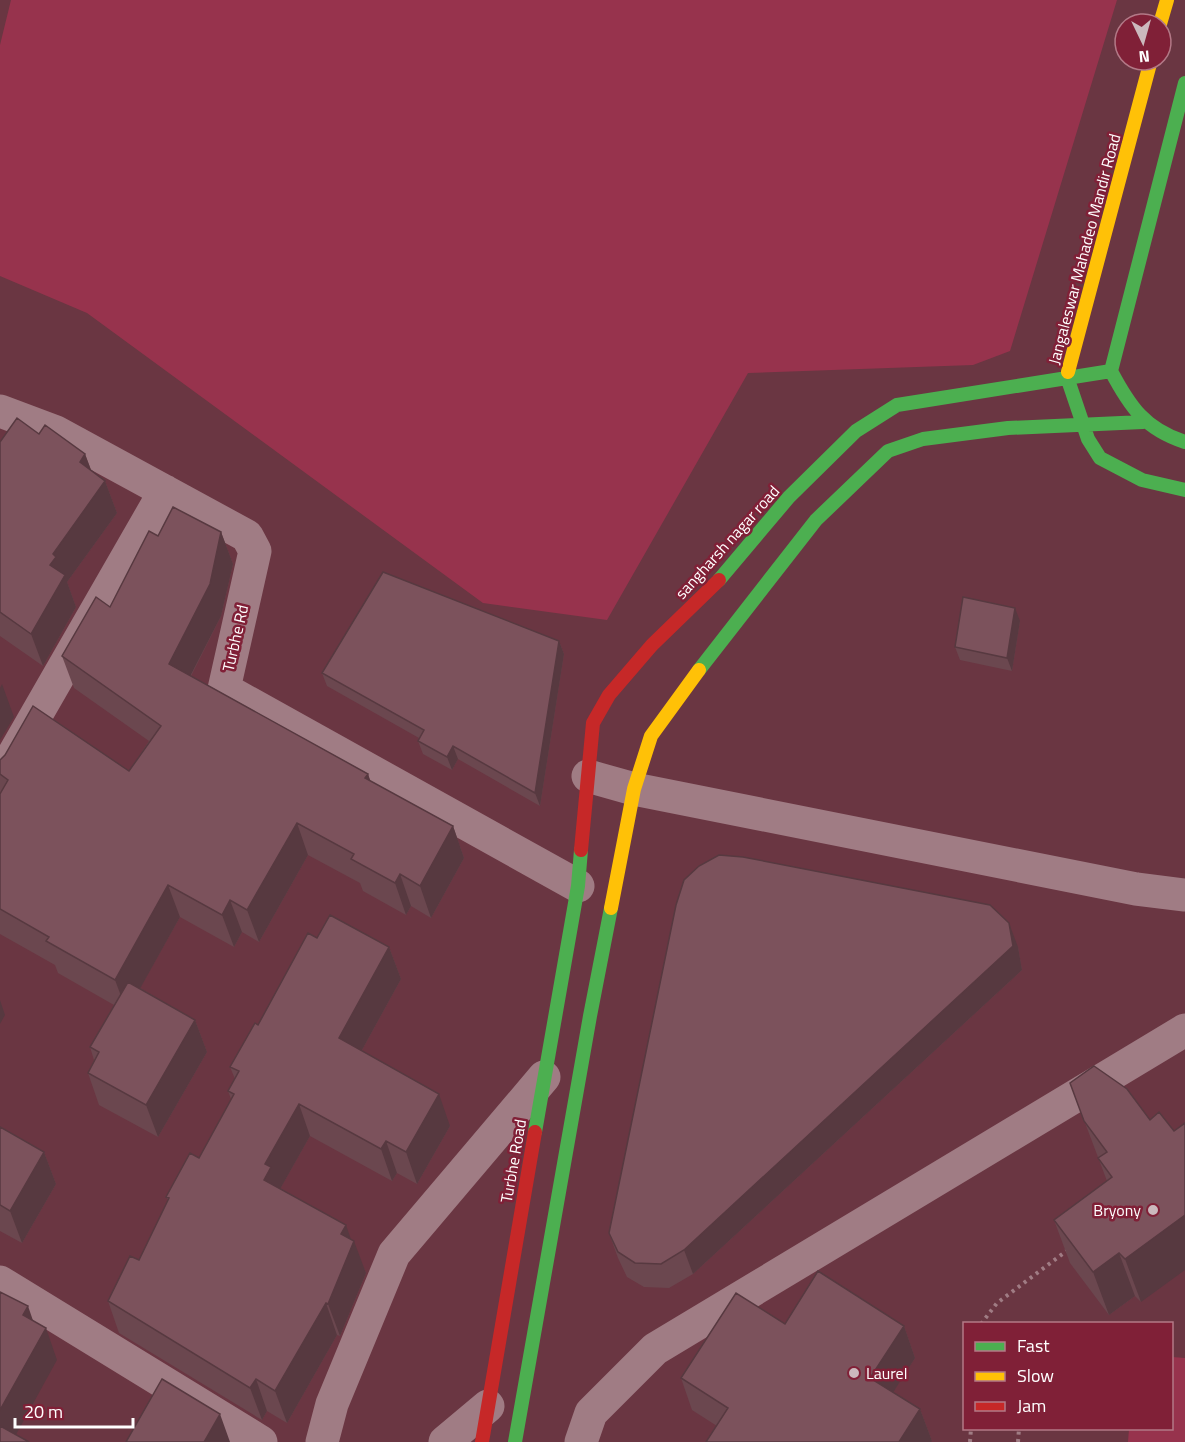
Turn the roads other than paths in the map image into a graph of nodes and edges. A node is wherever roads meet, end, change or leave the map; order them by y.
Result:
1 (1148, 72) edge
2 (1185, 83) edge
3 (1111, 371) junction
4 (1067, 377) junction
5 (0, 411) edge
6 (1143, 422) junction
7 (1083, 425) junction
8 (1185, 442) edge
9 (1185, 490) edge
10 (165, 491) junction
11 (588, 776) junction
12 (0, 778) edge
13 (634, 789) junction
14 (578, 886) junction
15 (1185, 895) edge
16 (1185, 1030) edge
17 (544, 1077) junction
18 (0, 1282) edge
19 (488, 1406) junction
20 (261, 1442) edge
21 (322, 1442) edge
22 (445, 1442) edge
23 (482, 1442) edge
24 (515, 1442) edge
25 (581, 1442) edge

1 - 4 street, Jangaleswar Mahadeo Mandir Road
2 - 3 street
3 - 4 street, sangharsh nagar road
3 - 6 street
4 - 7 street, Jangaleswar Mahadeo Mandir Road
4 - 11 street, sangharsh nagar road
5 - 10 street, Turbhe Rd
6 - 7 street
6 - 8 street
7 - 9 street, Jangaleswar Mahadeo Mandir Road
7 - 13 street
10 - 12 street
10 - 14 street, Turbhe Rd
11 - 13 street
11 - 14 street, sangharsh nagar road
13 - 15 street
13 - 24 street
14 - 17 street, Turbhe Road
16 - 25 street
17 - 19 street, Turbhe Road
17 - 21 street
18 - 20 street
19 - 22 street
19 - 23 street, Turbhe Road

